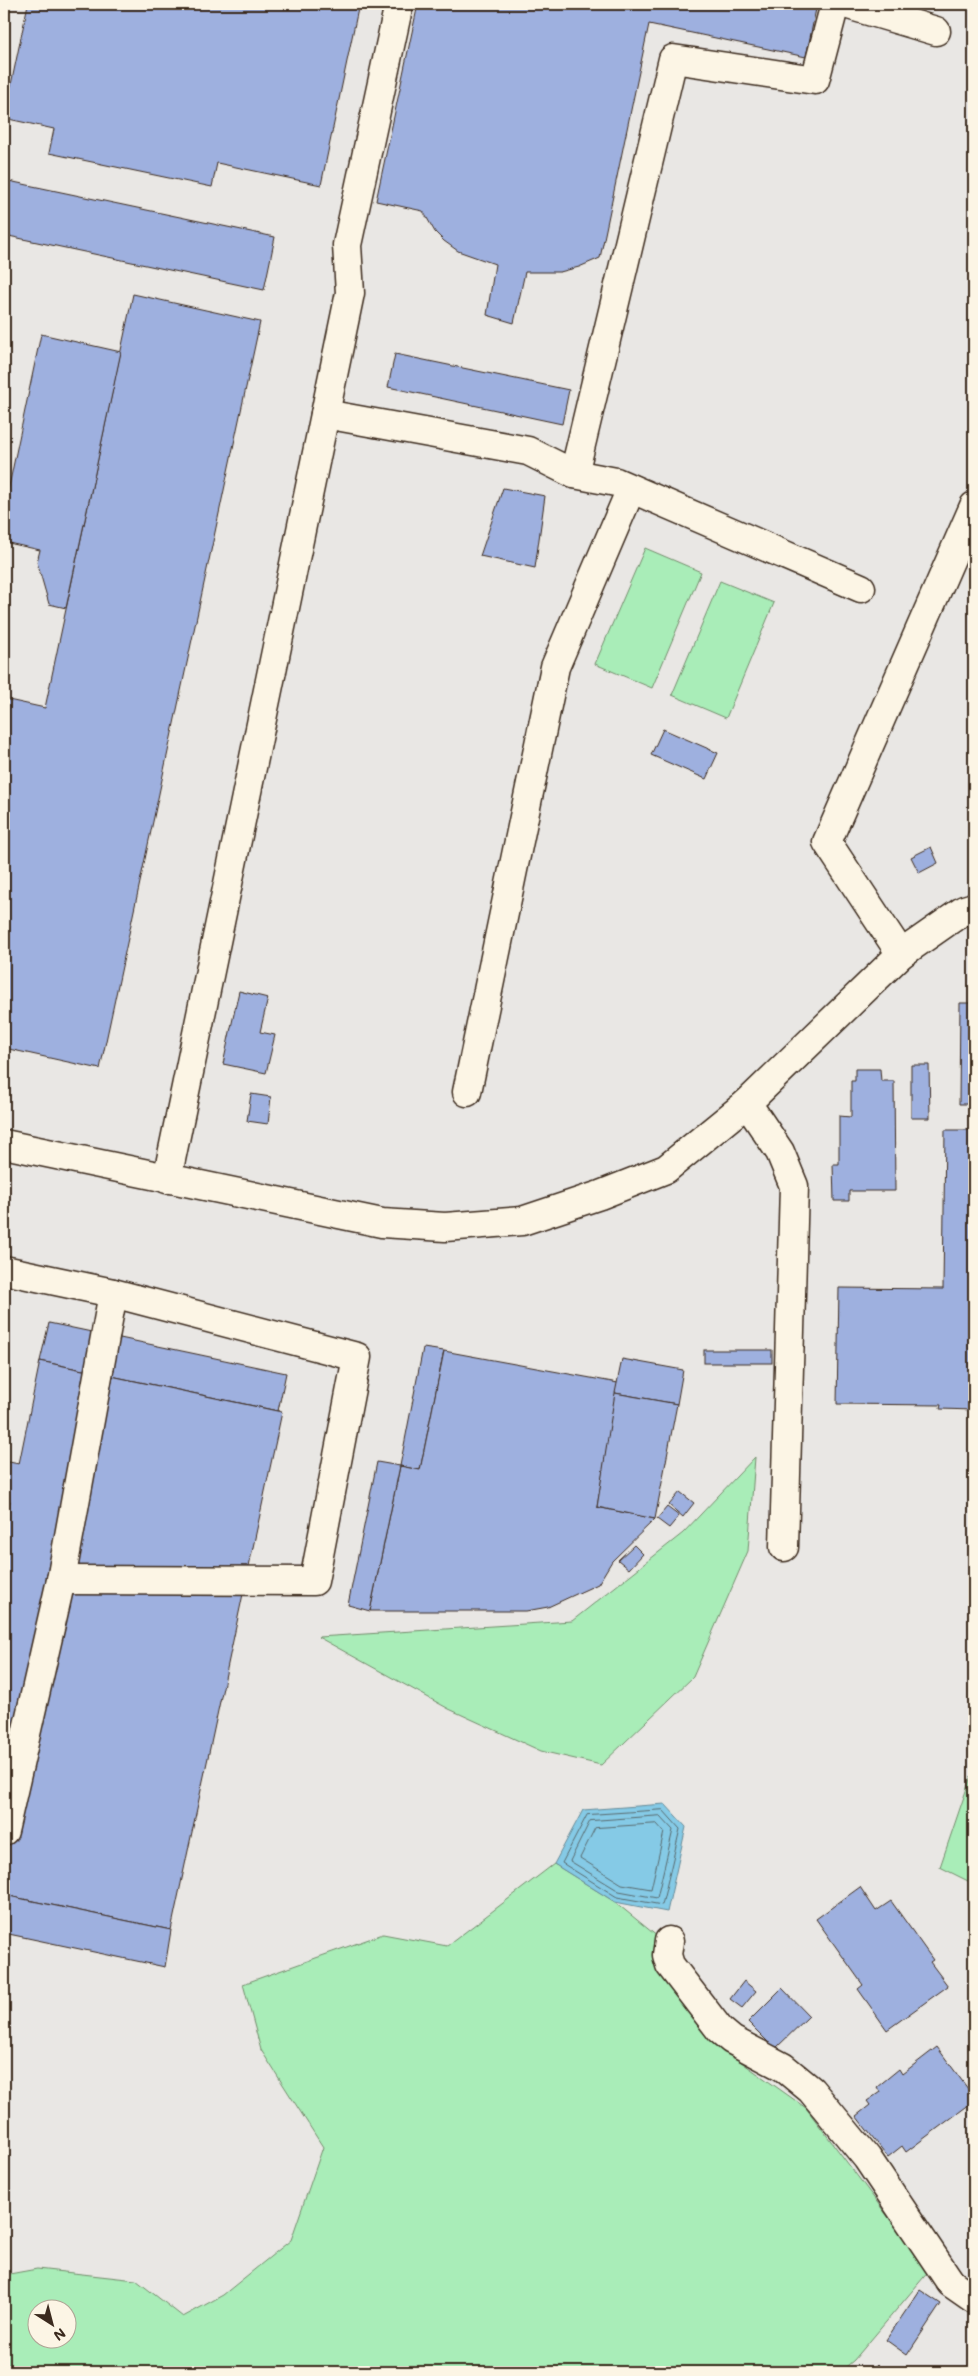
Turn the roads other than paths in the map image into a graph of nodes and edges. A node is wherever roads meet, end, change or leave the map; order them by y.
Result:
1 (400, 4) edge
2 (835, 4) edge
3 (845, 4) edge
4 (936, 30) dead end
5 (325, 414) junction
6 (574, 474) junction
7 (631, 489) junction
8 (974, 506) edge
9 (862, 588) dead end
10 (974, 907) edge
11 (901, 954) junction
12 (467, 1092) dead end
13 (747, 1104) junction
14 (4, 1144) edge
15 (167, 1179) junction
16 (4, 1270) edge
17 (113, 1293) junction
18 (784, 1547) dead end
19 (61, 1580) junction
20 (4, 1831) edge
21 (669, 1941) dead end
22 (974, 2299) edge

1 - 5 street
2 - 6 street
3 - 4 street
5 - 6 street
5 - 15 street
6 - 7 street
7 - 9 street
7 - 12 street
8 - 11 street
10 - 11 street
11 - 13 street
13 - 15 street
13 - 18 street
14 - 15 street
16 - 17 street
17 - 19 street
17 - 19 street
19 - 20 street
21 - 22 street

